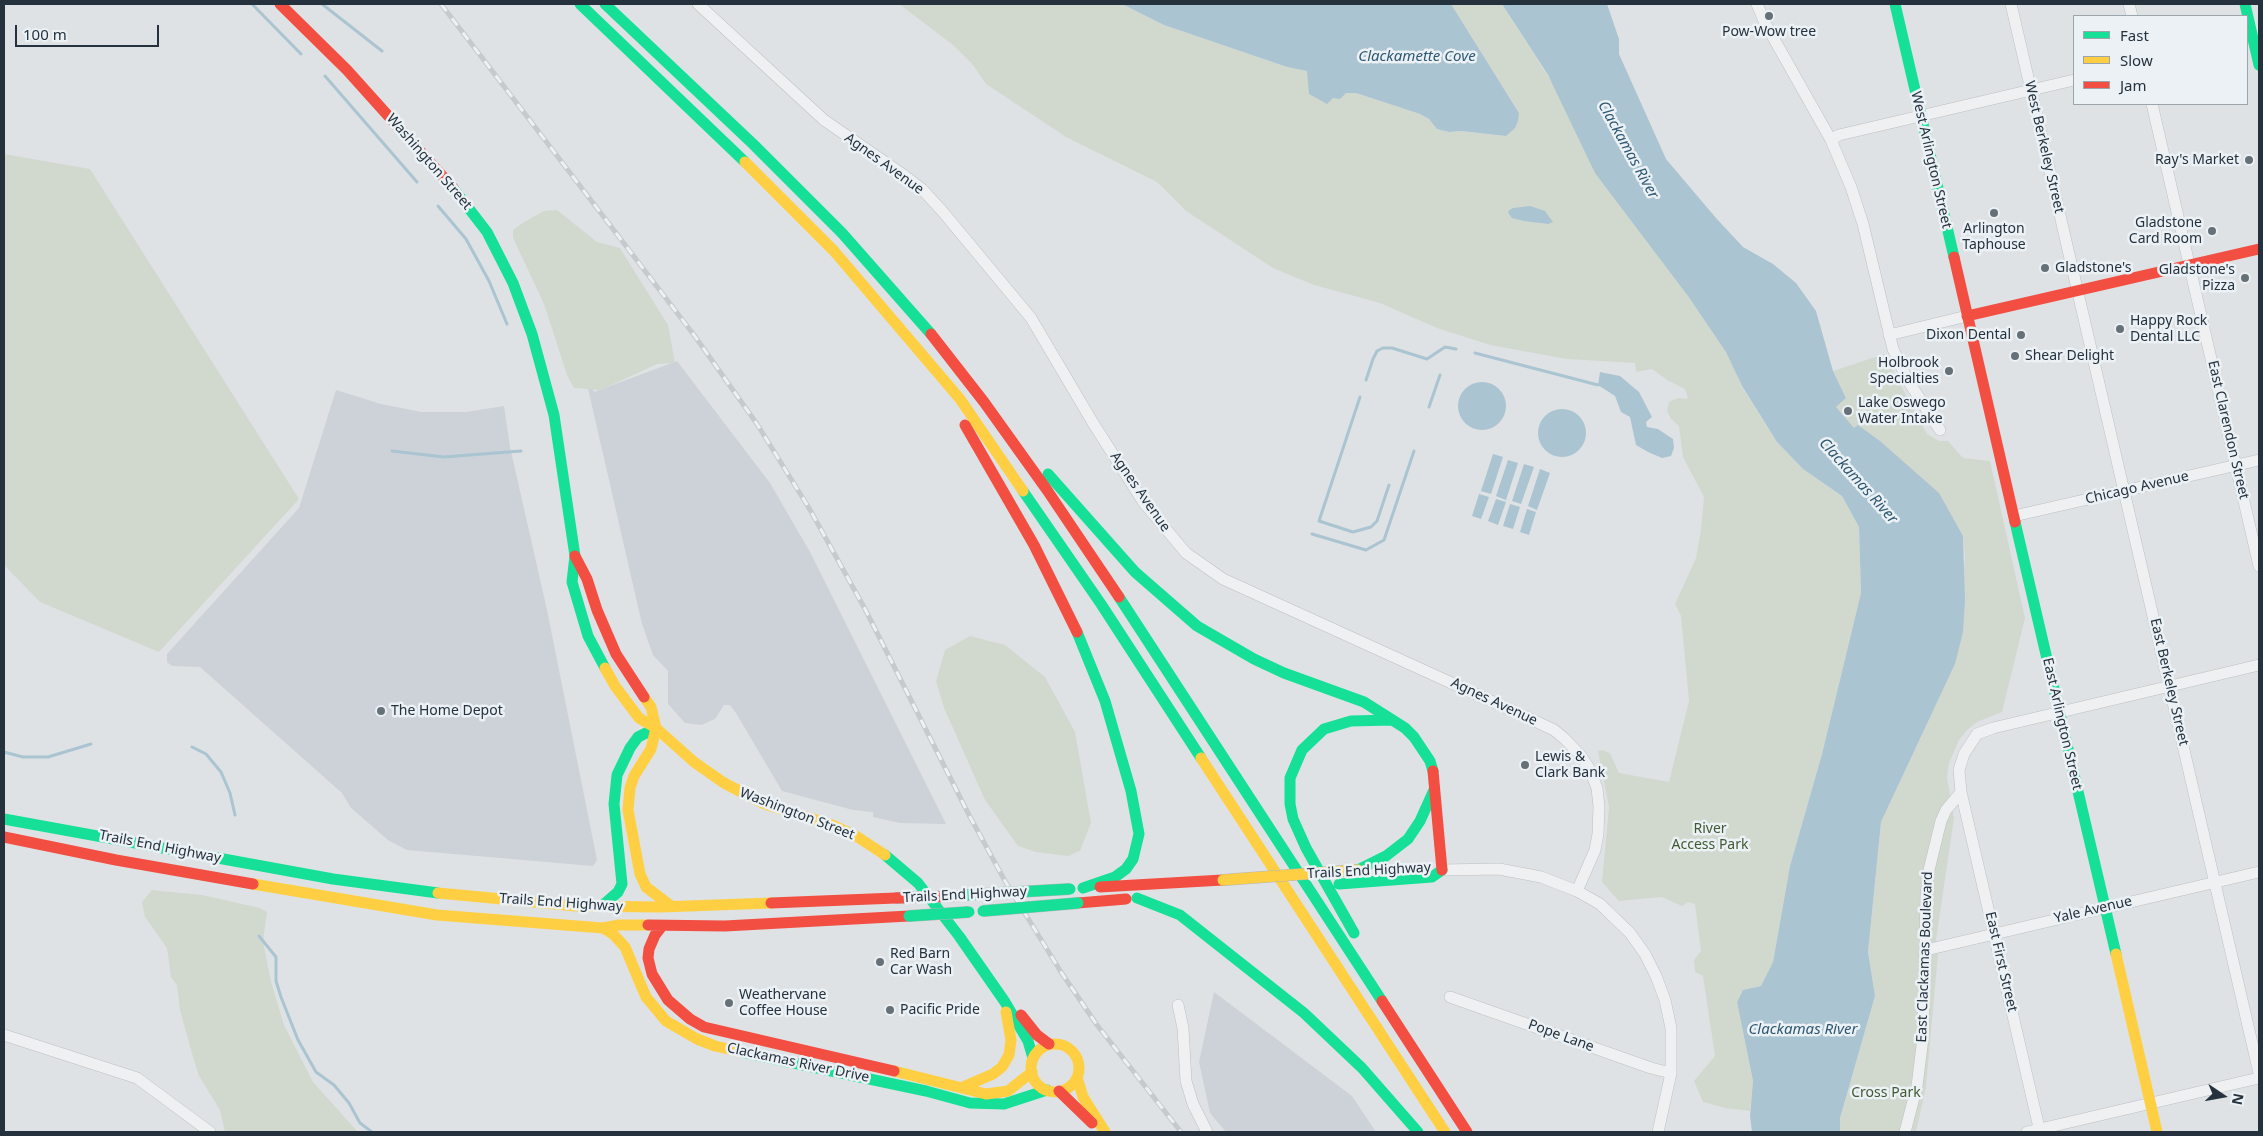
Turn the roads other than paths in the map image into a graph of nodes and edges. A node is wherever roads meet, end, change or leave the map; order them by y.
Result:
1 (280, 4) edge
2 (580, 4) edge
3 (605, 4) edge
4 (698, 4) edge
5 (1757, 4) edge
6 (1895, 4) edge
7 (2011, 4) edge
8 (2248, 17) edge
9 (2253, 39) edge
10 (2259, 65) edge
11 (2073, 80) edge
12 (2031, 90) junction
13 (2152, 105) edge
14 (1921, 116) junction
15 (1830, 140) junction
16 (2259, 249) edge
17 (2189, 264) junction
18 (2078, 290) junction
19 (1968, 316) junction
20 (1889, 335) junction
21 (960, 399) junction
22 (984, 402) junction
23 (1940, 430) dead end
24 (2259, 460) edge
25 (2236, 465) junction
26 (2125, 490) junction
27 (2014, 516) junction
28 (575, 556) junction
29 (2259, 566) edge
30 (2259, 665) edge
31 (2170, 686) junction
32 (2059, 712) junction
33 (1392, 720) junction
34 (656, 728) junction
35 (1435, 788) junction
36 (1962, 792) junction
37 (4, 819) edge
38 (4, 837) edge
39 (1358, 870) junction
40 (1442, 870) junction
41 (2259, 872) edge
42 (2215, 882) junction
43 (1083, 888) junction
44 (1270, 889) dead end
45 (1577, 890) junction
46 (1165, 897) dead end
47 (1137, 898) junction
48 (602, 906) junction
49 (671, 906) junction
50 (2105, 907) junction
51 (662, 926) junction
52 (603, 928) junction
53 (1994, 934) junction
54 (1926, 950) junction
55 (1450, 996) dead end
56 (1004, 1002) junction
57 (1384, 1002) junction
58 (1178, 1005) dead end
59 (4, 1035) edge
60 (1049, 1044) junction
61 (1033, 1058) junction
62 (1032, 1072) junction
63 (1671, 1073) junction
64 (2259, 1073) edge
65 (1077, 1077) junction
66 (2259, 1078) edge
67 (963, 1087) junction
68 (1053, 1091) junction
69 (2150, 1103) junction
70 (2040, 1131) edge
71 (210, 1132) edge
72 (1103, 1132) edge
73 (1207, 1132) edge
74 (1418, 1132) edge
75 (1445, 1132) edge
76 (1467, 1132) edge
77 (1658, 1132) edge
78 (1905, 1132) edge
79 (2027, 1132) edge
80 (2157, 1132) edge

1 - 28 main road, Washington Street
2 - 21 main road
3 - 22 main road
4 - 45 street, Agnes Avenue
5 - 15 street
6 - 14 main road, West Arlington Street
7 - 12 street, West Berkeley Street
8 - 9 main road
9 - 10 main road
11 - 12 street
12 - 14 street
12 - 18 street, West Berkeley Street
13 - 17 street, East Clarendon Street
14 - 15 street
14 - 19 main road, West Arlington Street
15 - 20 street
16 - 17 main road
17 - 18 main road
17 - 25 street, East Clarendon Street
18 - 19 main road
18 - 26 street, East Berkeley Street
19 - 20 street
19 - 27 main road, East Arlington Street
20 - 23 street
21 - 43 main road
21 - 75 main road
22 - 33 main road
22 - 57 main road
24 - 25 street, Chicago Avenue
25 - 26 street, Chicago Avenue
25 - 29 street, East Clarendon Street
26 - 27 street, Chicago Avenue
26 - 31 street, East Berkeley Street
27 - 32 main road, East Arlington Street
28 - 34 main road, Washington Street
28 - 34 main road, Washington Street
30 - 31 street
31 - 32 street
31 - 42 street, East Berkeley Street
32 - 36 street
32 - 50 main road, East Arlington Street
33 - 35 main road
33 - 57 main road
34 - 48 main road
34 - 49 main road
34 - 56 main road, Washington Street
35 - 39 main road
35 - 40 main road
36 - 53 street, East First Street
36 - 54 street, East Clackamas Boulevard
37 - 48 main road, Trails End Highway
38 - 52 main road, Trails End Highway
39 - 40 main road, Trails End Highway
39 - 43 main road, Trails End Highway, bridge
40 - 44 main road, Trails End Highway
40 - 45 street
41 - 42 street, Yale Avenue
42 - 50 street, Yale Avenue
42 - 64 street, East Berkeley Street
43 - 49 main road, Trails End Highway, bridge
45 - 63 street
46 - 47 main road, Trails End Highway
47 - 51 main road, Trails End Highway, bridge
47 - 74 main road
48 - 49 main road, Trails End Highway
50 - 53 street, Yale Avenue
50 - 69 main road, East Arlington Street
51 - 52 main road, Trails End Highway
51 - 67 main road, Clackamas River Drive
52 - 68 main road, Clackamas River Drive
53 - 54 street, Yale Avenue
53 - 70 street, East First Street
54 - 78 street, East Clackamas Boulevard
55 - 63 street, Pope Lane
56 - 60 main road, Washington Street
56 - 61 main road, Washington Street
56 - 67 main road
57 - 76 main road
58 - 73 street
59 - 71 street
60 - 61 main road
60 - 65 main road
61 - 62 main road
62 - 67 main road, Clackamas River Drive
62 - 68 main road
63 - 77 street
65 - 68 main road, Clackamas River Drive
65 - 72 main road
66 - 69 street
68 - 72 main road
69 - 70 street
69 - 80 main road, East Arlington Street
70 - 79 street

